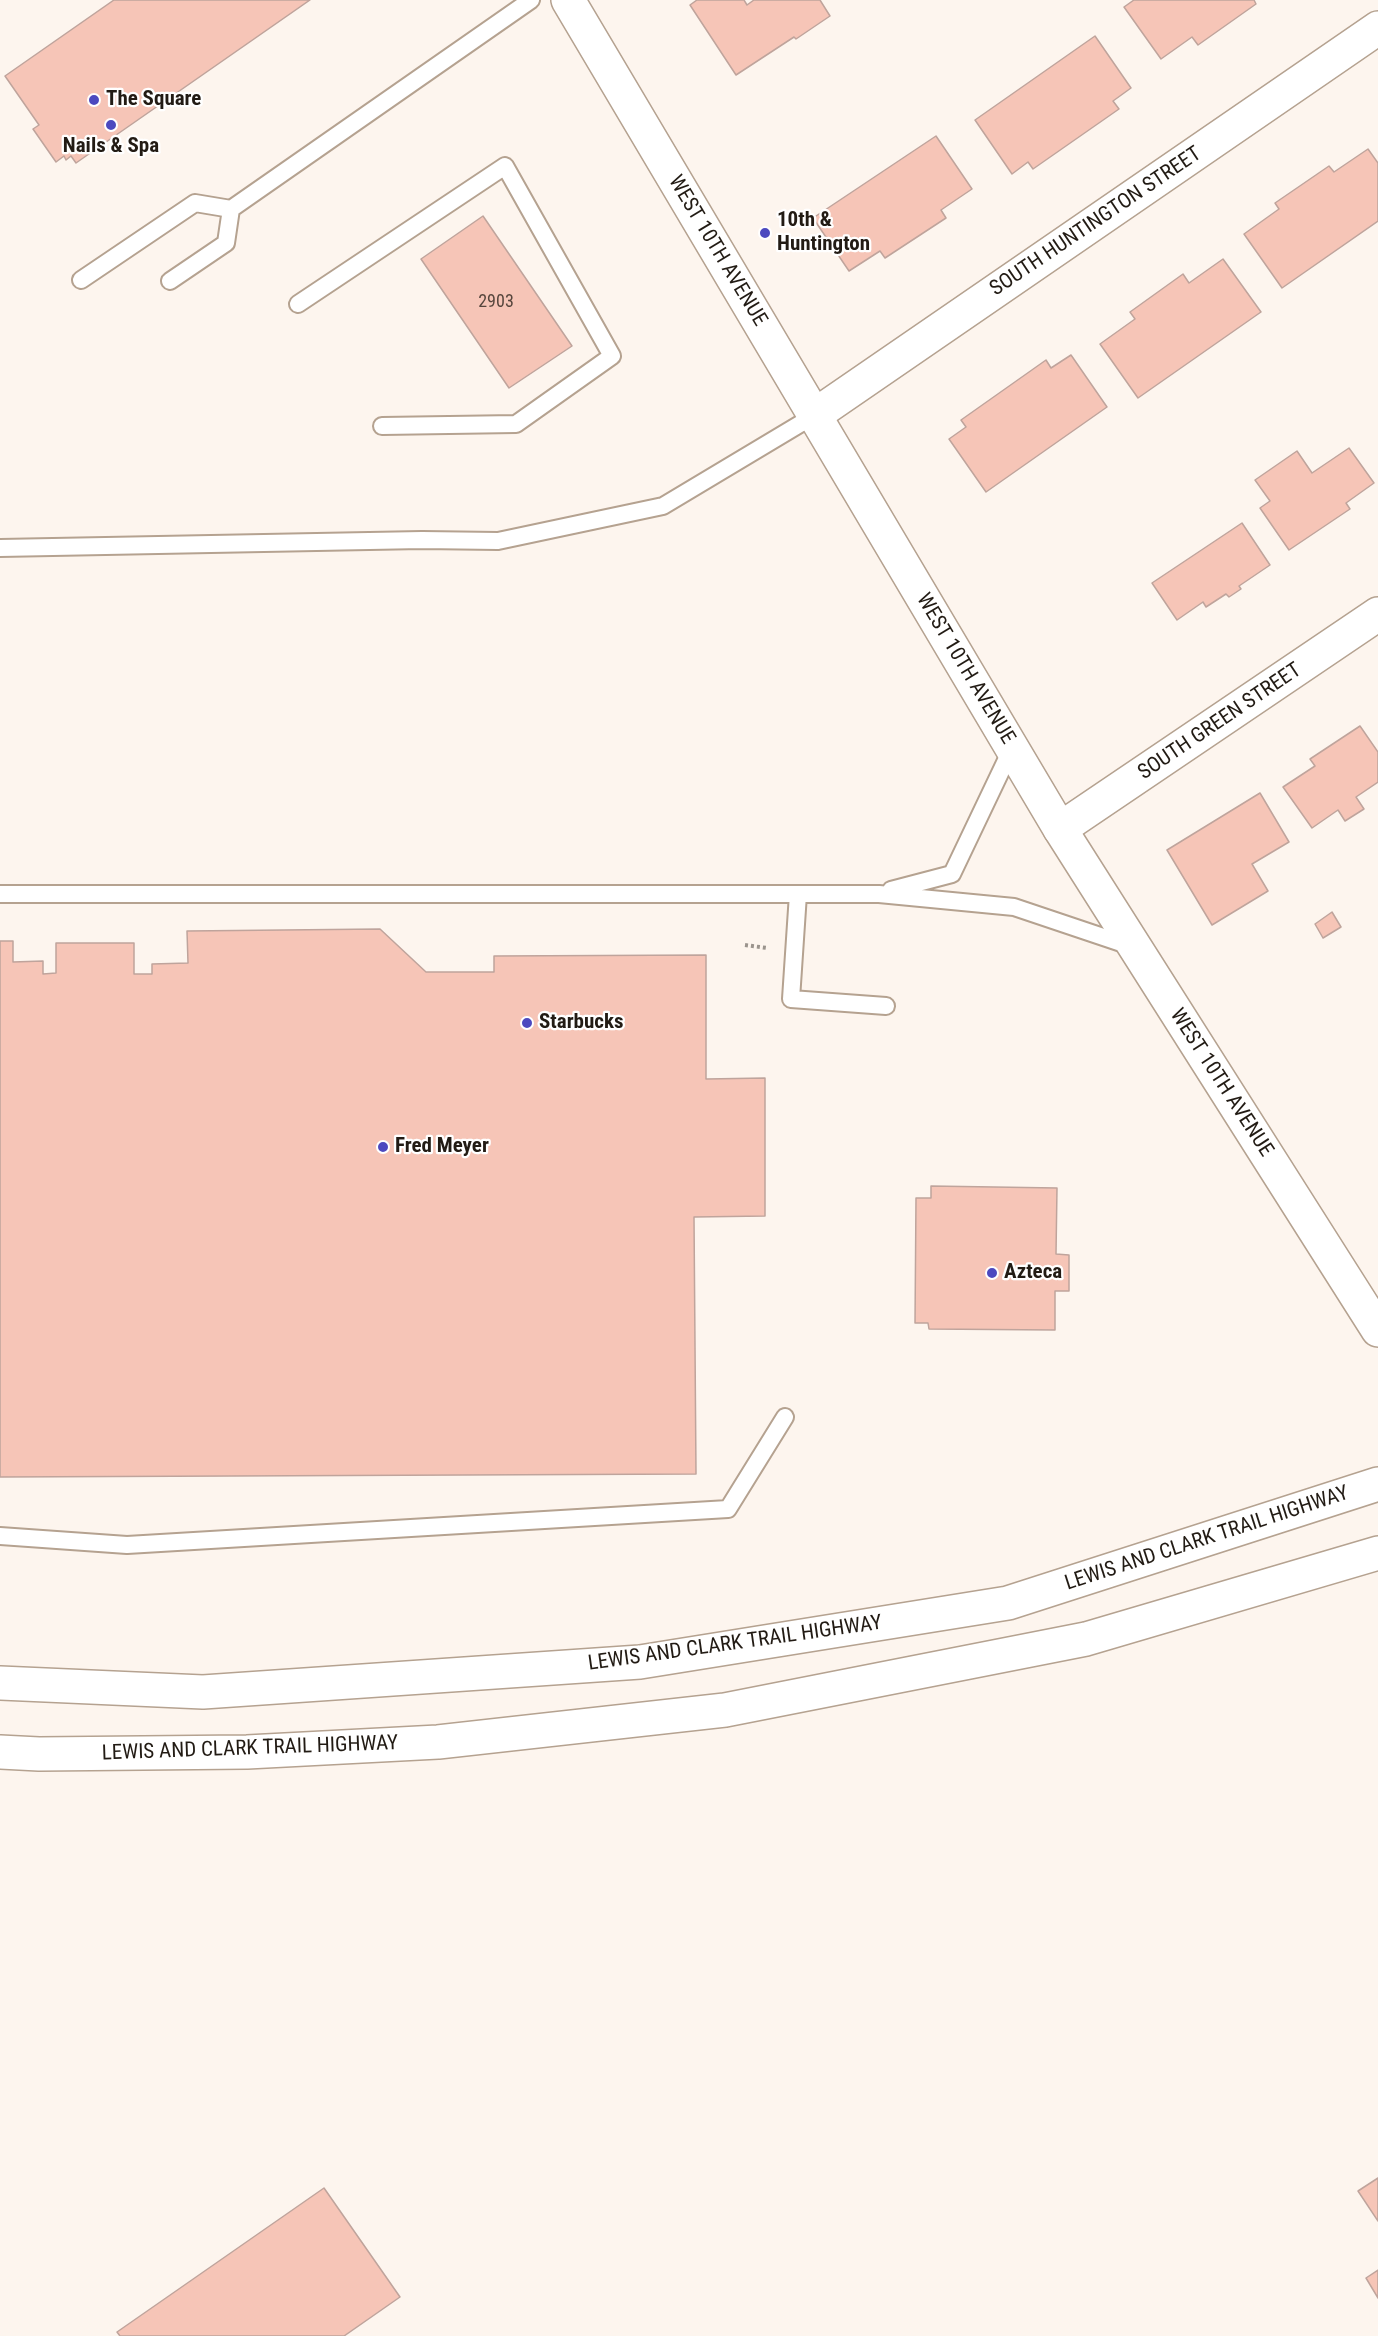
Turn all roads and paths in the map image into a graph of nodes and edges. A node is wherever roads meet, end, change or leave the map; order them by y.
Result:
1 (531, 0) edge
2 (568, 0) edge
3 (1378, 28) edge
4 (231, 209) junction
5 (81, 280) dead end
6 (170, 281) dead end
7 (298, 304) dead end
8 (814, 415) junction
9 (382, 426) dead end
10 (0, 548) edge
11 (1378, 614) edge
12 (1012, 748) junction
13 (1060, 829) junction
14 (0, 894) edge
15 (798, 894) junction
16 (879, 894) junction
17 (1134, 947) junction
18 (886, 1006) dead end
19 (1378, 1330) edge
20 (785, 1417) dead end
21 (1378, 1484) edge
22 (0, 1536) edge
23 (1378, 1553) edge
24 (0, 1683) edge
25 (0, 1752) edge

1 - 4 lane
2 - 8 main road, WEST 10TH AVENUE
3 - 8 main road, SOUTH HUNTINGTON STREET
4 - 5 lane
4 - 6 lane
7 - 9 lane
8 - 10 lane
8 - 12 main road, WEST 10TH AVENUE
11 - 13 main road, SOUTH GREEN STREET
12 - 13 main road, WEST 10TH AVENUE
12 - 16 lane
13 - 17 main road, WEST 10TH AVENUE
14 - 15 lane
15 - 16 lane
15 - 18 lane
16 - 17 lane
17 - 19 main road, WEST 10TH AVENUE
20 - 22 lane
21 - 24 main road, LEWIS AND CLARK TRAIL HIGHWAY
23 - 25 main road, LEWIS AND CLARK TRAIL HIGHWAY

